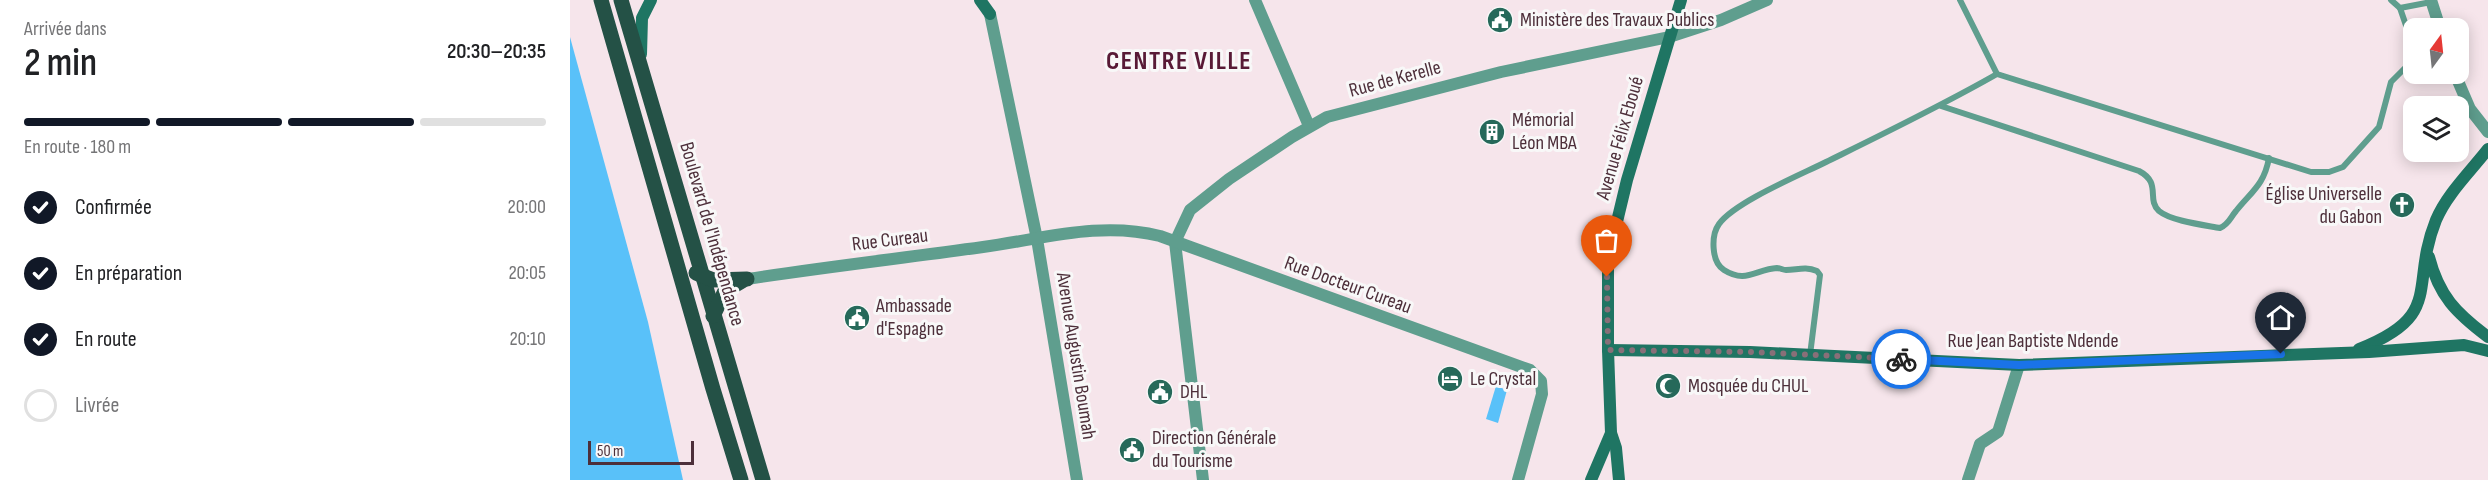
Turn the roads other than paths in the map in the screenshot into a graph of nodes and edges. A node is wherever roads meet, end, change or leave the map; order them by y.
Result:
1 (601, 0) edge
2 (611, 0) edge
3 (621, 0) edge
4 (651, 0) edge
5 (980, 0) edge
6 (991, 0) edge
7 (1255, 0) edge
8 (1681, 0) edge
9 (1767, 0) edge
10 (1960, 0) edge
11 (2391, 0) edge
12 (2431, 1) edge
13 (2400, 8) junction
14 (990, 14) junction
15 (2437, 18) edge
16 (1669, 37) junction
17 (642, 67) junction
18 (1997, 74) junction
19 (2459, 84) edge
20 (1941, 106) junction
21 (633, 108) junction
22 (1309, 126) junction
23 (2488, 132) edge
24 (2488, 149) edge
25 (645, 151) junction
26 (2269, 158) junction
27 (1037, 239) junction
28 (1175, 242) junction
29 (2428, 253) junction
30 (703, 277) junction
31 (747, 279) junction
32 (713, 316) junction
33 (2488, 337) edge
34 (1608, 350) junction
35 (2488, 351) edge
36 (2350, 352) junction
37 (1810, 355) junction
38 (2019, 365) junction
39 (1611, 433) junction
40 (741, 480) edge
41 (763, 480) edge
42 (1077, 480) edge
43 (1203, 480) edge
44 (1518, 480) edge
45 (1591, 480) edge
46 (1619, 480) edge
47 (1968, 480) edge

1 - 21 main road
2 - 21 main road
3 - 17 main road, Boulevard de l'Indépendance
4 - 17 main road
5 - 14 main road
6 - 14 main road
7 - 22 street
8 - 16 main road, Avenue Félix Eboué
9 - 16 street, Rue de Kerelle
10 - 18 lane
11 - 13 lane
12 - 13 lane
12 - 15 street
13 - 26 lane
14 - 27 street, Avenue Augustin Boumah
16 - 22 street, Rue de Kerelle
16 - 34 main road, Avenue Félix Eboué
17 - 30 main road, Boulevard de l'Indépendance
18 - 20 lane
18 - 26 lane
19 - 23 street
20 - 26 lane
20 - 37 lane
21 - 25 main road
22 - 28 street, Rue de Kerelle
24 - 29 main road
25 - 30 main road
25 - 40 main road
27 - 28 street, Rue Docteur Cureau
27 - 31 street, Rue Cureau
27 - 42 street, Avenue Augustin Boumah
28 - 43 street
28 - 44 street, Rue Docteur Cureau
29 - 33 main road
29 - 36 main road
30 - 31 main road
30 - 32 main road, Boulevard de l'Indépendance
31 - 32 main road
32 - 41 main road, Boulevard de l'Indépendance
34 - 37 main road, Rue Jean Baptiste Ndende
34 - 39 main road, Avenue Félix Eboué
35 - 36 main road, Rue Jean Baptiste Ndende
36 - 38 main road, Rue Jean Baptiste Ndende
37 - 38 main road, Rue Jean Baptiste Ndende
38 - 47 street
39 - 45 main road
39 - 46 main road

